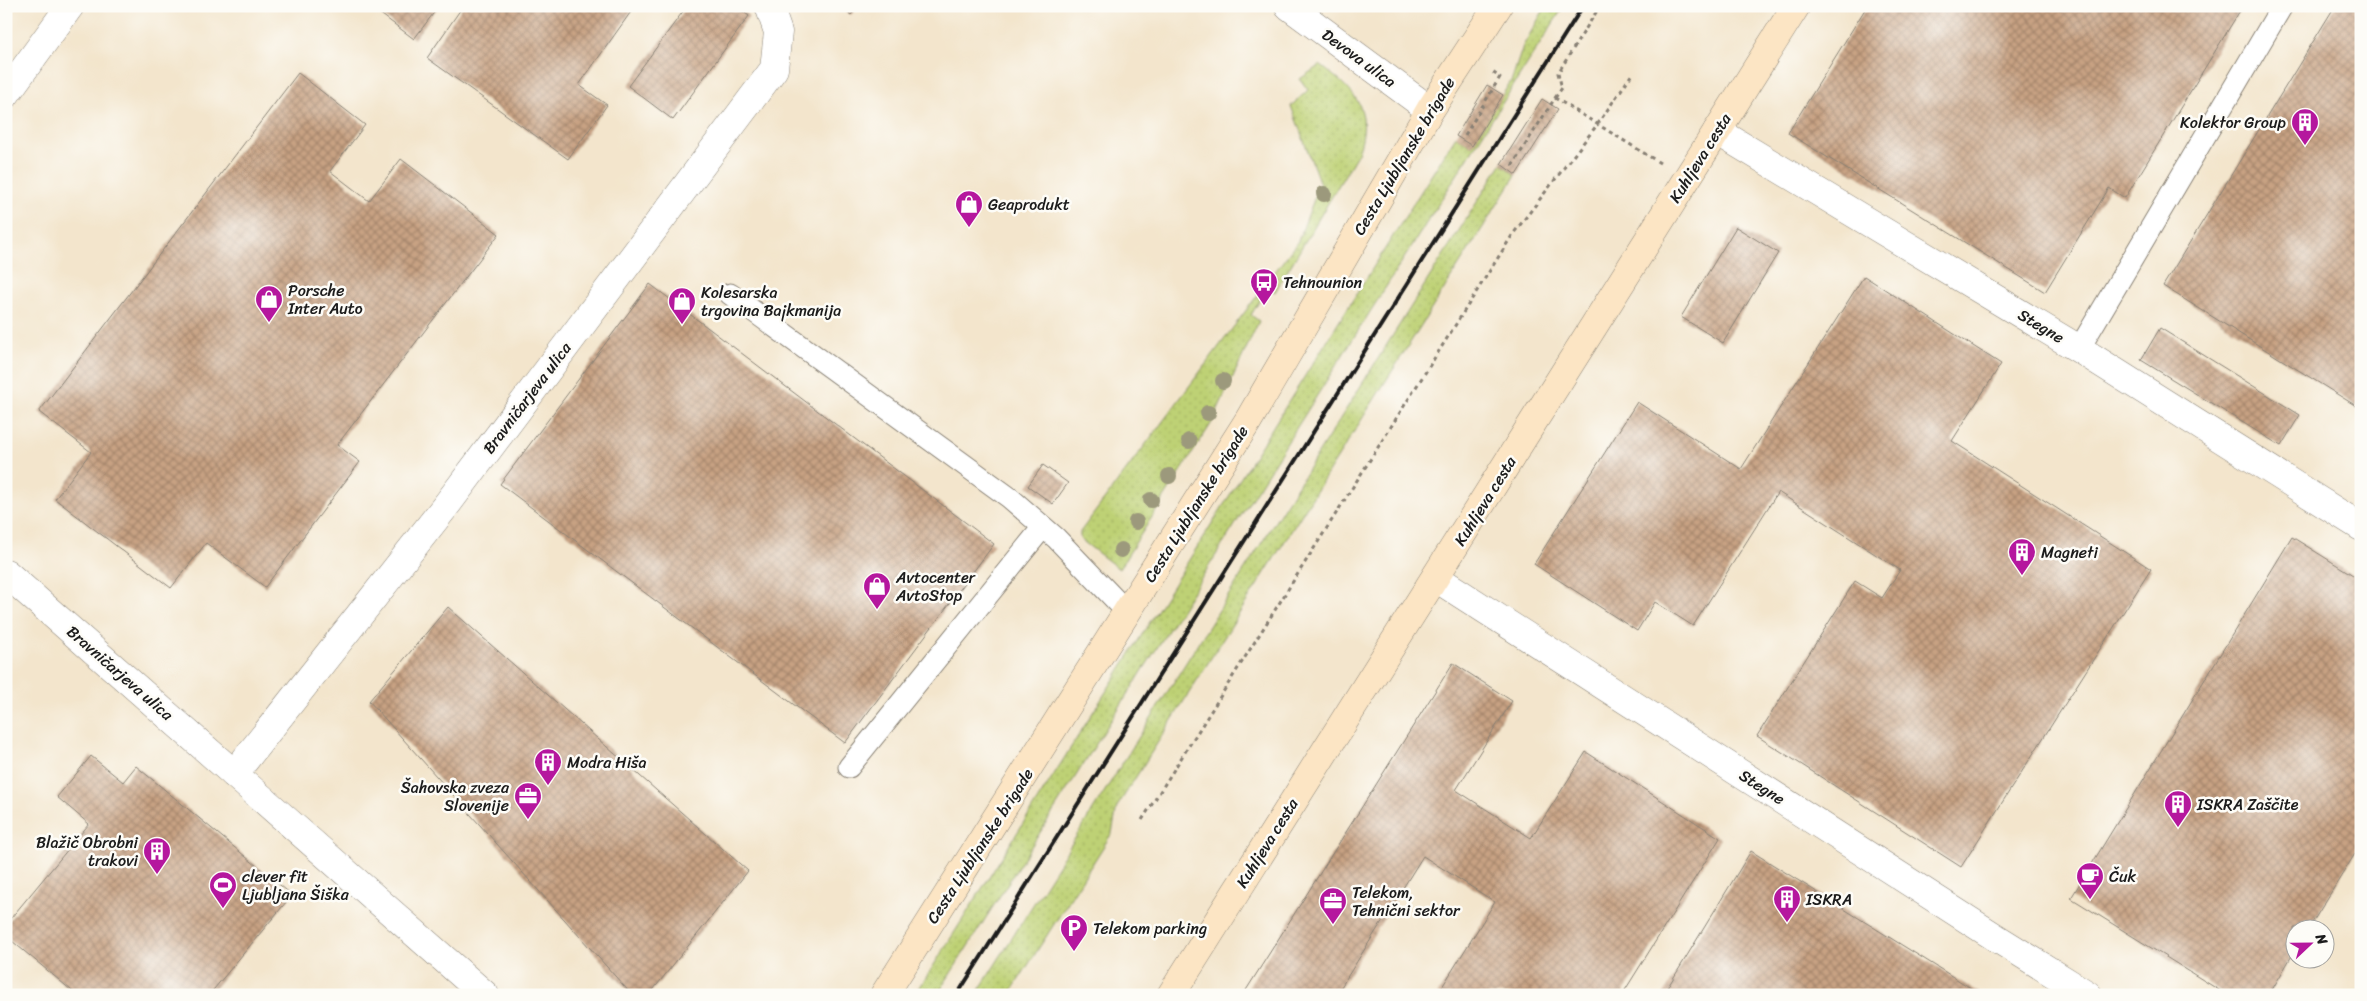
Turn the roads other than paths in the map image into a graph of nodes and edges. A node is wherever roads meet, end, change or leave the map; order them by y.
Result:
1 (70, 6) edge
2 (769, 6) edge
3 (1289, 6) edge
4 (1498, 6) edge
5 (1796, 6) edge
6 (2276, 8) edge
7 (8, 85) edge
8 (1430, 110) junction
9 (1717, 131) junction
10 (730, 294) dead end
11 (2079, 349) junction
12 (1043, 526) junction
13 (2361, 527) edge
14 (1436, 578) junction
15 (9, 582) edge
16 (1128, 613) junction
17 (849, 767) dead end
18 (234, 774) junction
19 (485, 995) edge
20 (884, 995) edge
21 (1171, 995) edge
22 (2088, 995) edge

1 - 7 street
2 - 18 street, Bravničarjeva ulica
3 - 8 street, Devova ulica
4 - 8 street, Cesta Ljubljanske brigade
5 - 9 street, Kuhljeva cesta
6 - 11 lane
8 - 16 street, Cesta Ljubljanske brigade
9 - 11 street, Stegne
9 - 14 street, Kuhljeva cesta
10 - 12 lane
11 - 13 street, Stegne
12 - 16 lane
12 - 17 lane
14 - 21 street, Kuhljeva cesta
14 - 22 street, Stegne
15 - 18 street, Bravničarjeva ulica
16 - 20 street, Cesta Ljubljanske brigade
18 - 19 street, Bravničarjeva ulica

